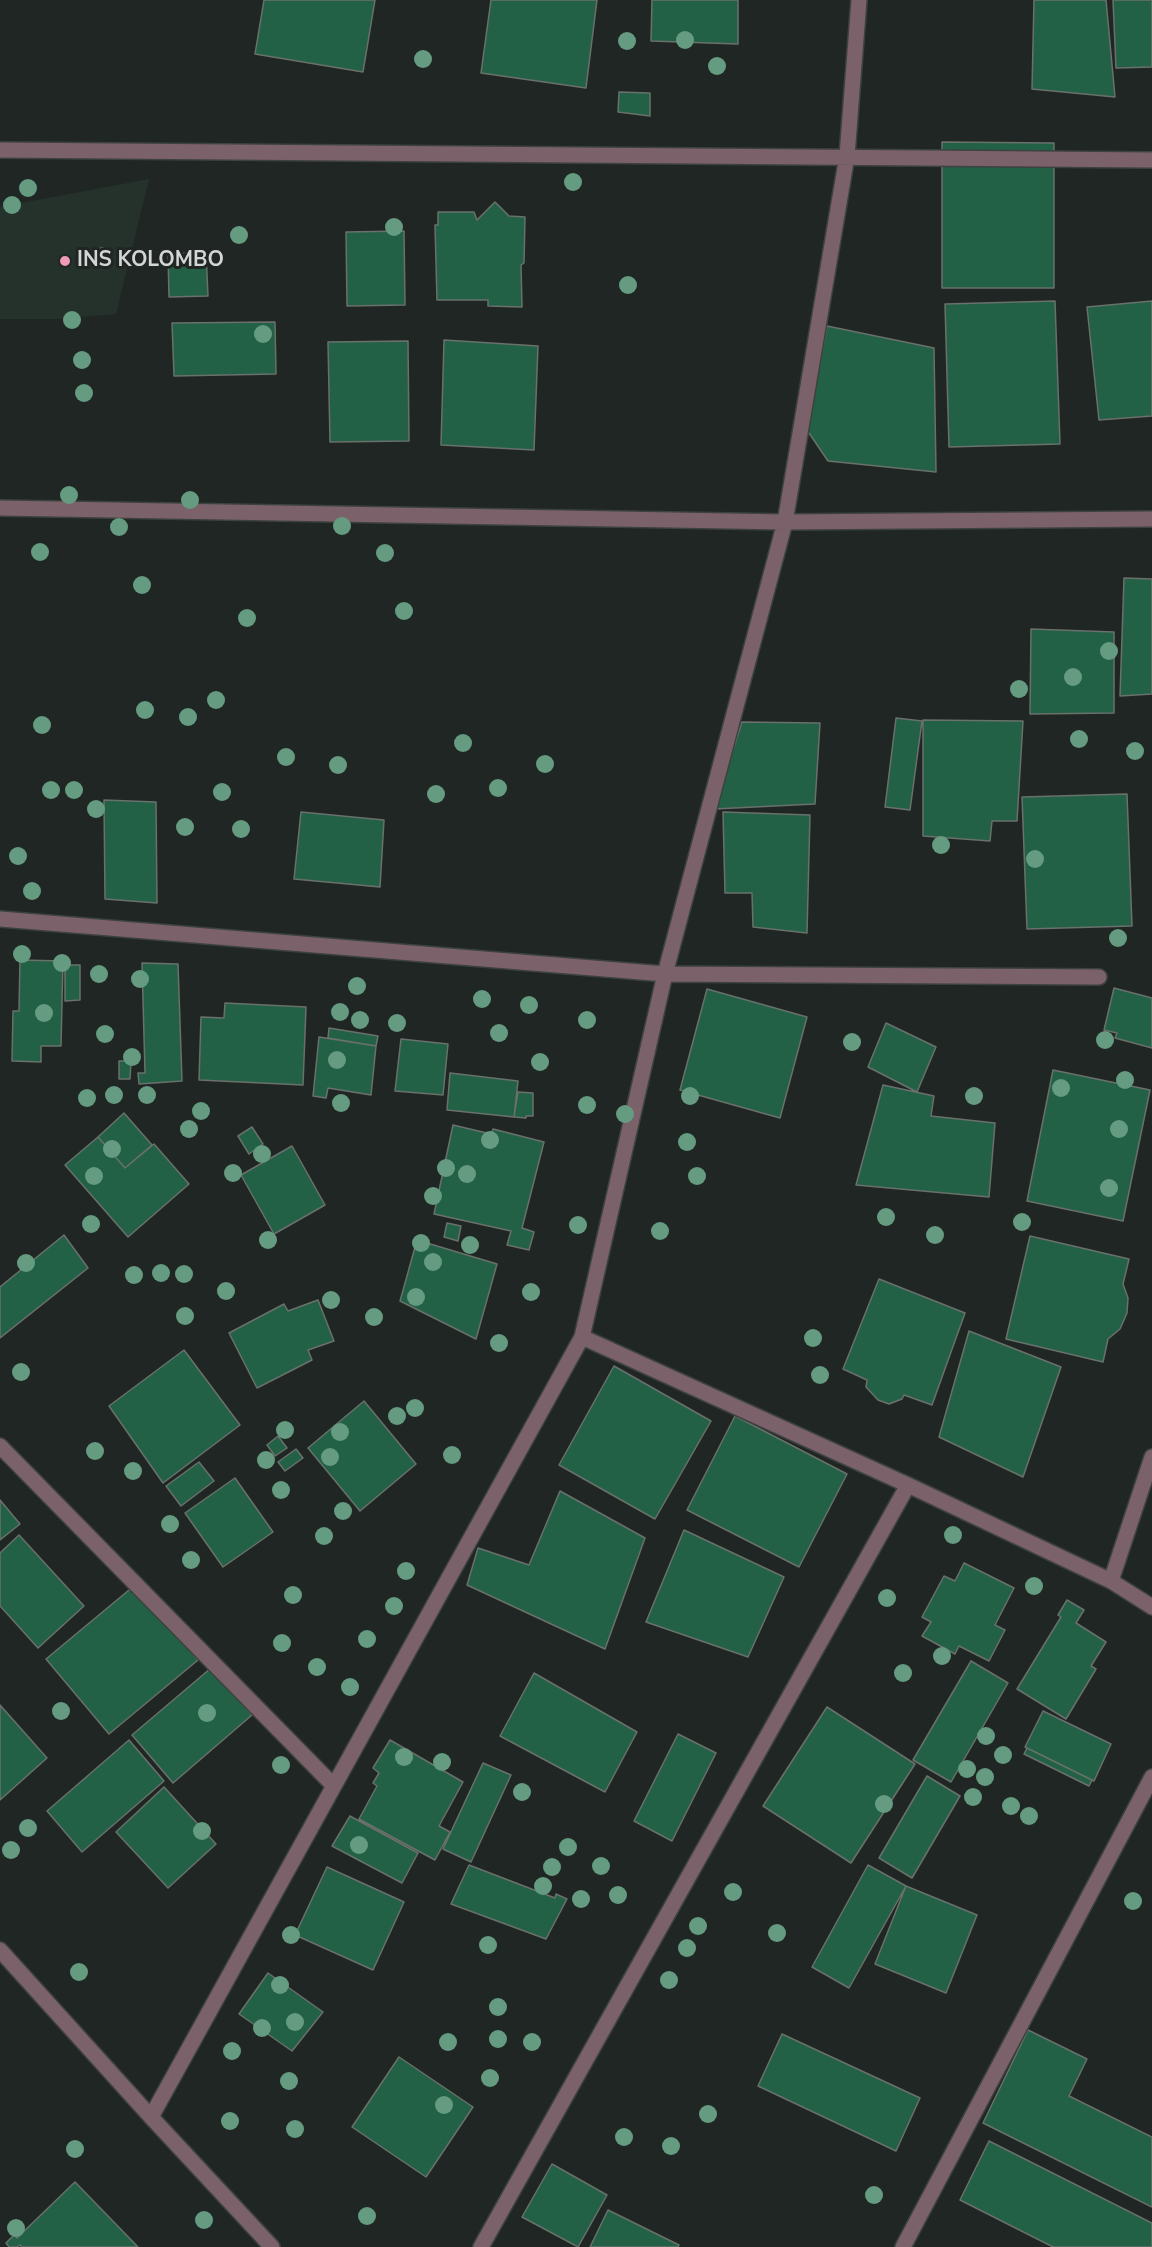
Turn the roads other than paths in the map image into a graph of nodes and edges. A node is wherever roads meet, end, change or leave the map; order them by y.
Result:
1 (859, 0) edge
2 (0, 150) edge
3 (847, 156) junction
4 (1152, 160) edge
5 (0, 508) edge
6 (1152, 519) edge
7 (785, 522) junction
8 (0, 919) edge
9 (665, 974) junction
10 (1099, 977) dead end
11 (582, 1336) junction
12 (0, 1446) edge
13 (1152, 1457) edge
14 (908, 1485) junction
15 (1111, 1581) junction
16 (1152, 1607) edge
17 (1152, 1777) edge
18 (334, 1786) junction
19 (0, 1950) edge
20 (151, 2117) junction
21 (272, 2247) edge
22 (481, 2247) edge
23 (903, 2247) edge

1 - 3 street
2 - 3 street
3 - 4 street
3 - 7 street
5 - 7 street
6 - 7 street
7 - 9 street
8 - 9 street
9 - 10 street
9 - 11 street
11 - 14 street
11 - 18 street
12 - 18 street
13 - 15 street
14 - 15 street
14 - 22 street
15 - 16 street
17 - 23 street
18 - 20 street
19 - 20 street
20 - 21 street

